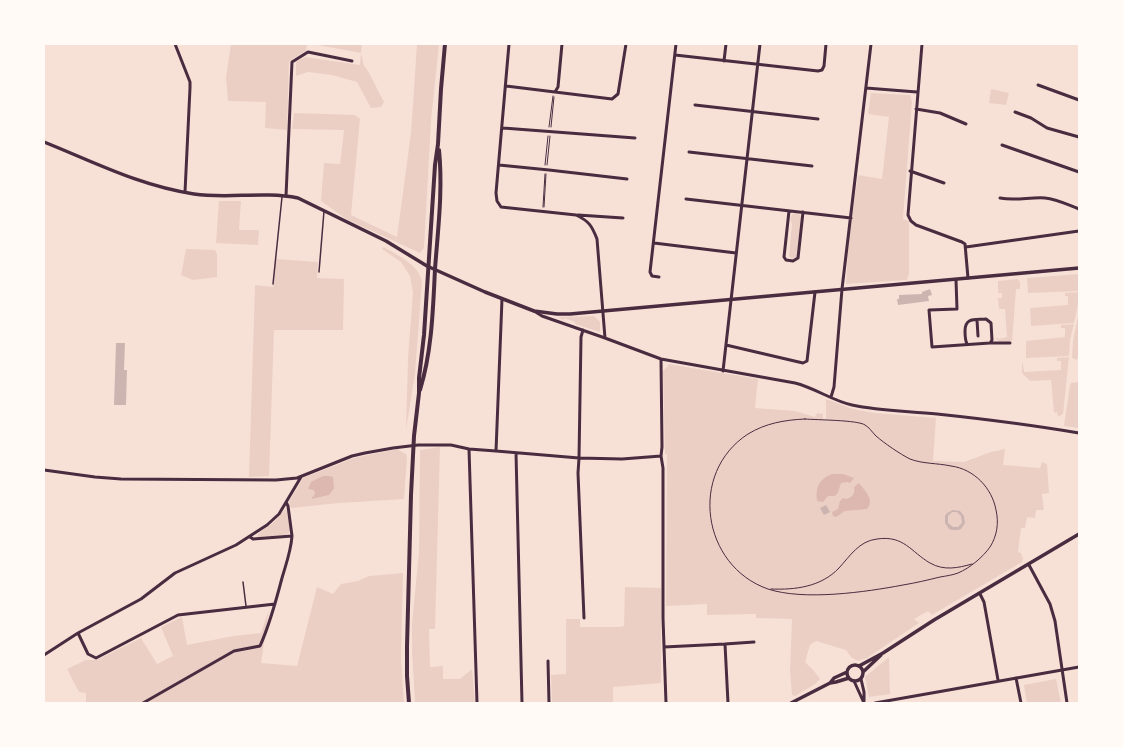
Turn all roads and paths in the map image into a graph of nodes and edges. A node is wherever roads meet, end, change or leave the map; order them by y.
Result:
1 (175, 44) edge
2 (445, 44) edge
3 (509, 44) edge
4 (562, 44) edge
5 (626, 44) edge
6 (676, 44) edge
7 (726, 44) edge
8 (760, 44) edge
9 (826, 44) edge
10 (871, 44) edge
11 (922, 44) edge
12 (675, 55) junction
13 (352, 61) dead end
14 (724, 61) junction
15 (758, 65) junction
16 (1038, 85) dead end
17 (506, 86) junction
18 (866, 88) junction
19 (554, 92) junction
20 (917, 92) junction
21 (1079, 100) edge
22 (695, 105) dead end
23 (916, 109) junction
24 (752, 112) junction
25 (1015, 112) dead end
26 (818, 119) dead end
27 (966, 124) dead end
28 (503, 128) junction
29 (549, 132) junction
30 (1079, 137) edge
31 (636, 138) dead end
32 (44, 142) edge
33 (438, 144) junction
34 (1002, 145) dead end
35 (689, 152) dead end
36 (747, 159) junction
37 (499, 165) junction
38 (812, 166) dead end
39 (546, 169) junction
40 (910, 171) junction
41 (1079, 172) edge
42 (627, 179) dead end
43 (944, 183) dead end
44 (185, 192) junction
45 (284, 196) junction
46 (1000, 198) dead end
47 (686, 199) dead end
48 (742, 206) junction
49 (1079, 209) edge
50 (324, 211) junction
51 (789, 211) junction
52 (543, 212) junction
53 (803, 212) junction
54 (576, 215) junction
55 (622, 218) dead end
56 (851, 218) junction
57 (1079, 231) edge
58 (654, 243) junction
59 (966, 247) junction
60 (736, 253) junction
61 (429, 267) junction
62 (1079, 268) edge
63 (435, 270) junction
64 (319, 272) dead end
65 (659, 277) dead end
66 (968, 278) junction
67 (956, 280) junction
68 (273, 284) dead end
69 (842, 289) junction
70 (815, 292) junction
71 (502, 299) junction
72 (731, 300) junction
73 (534, 310) junction
74 (602, 311) junction
75 (557, 314) junction
76 (550, 319) junction
77 (977, 320) junction
78 (582, 330) junction
79 (978, 336) dead end
80 (605, 338) junction
81 (990, 343) junction
82 (1010, 343) dead end
83 (967, 344) junction
84 (726, 345) junction
85 (661, 359) junction
86 (723, 371) junction
87 (419, 393) junction
88 (831, 397) junction
89 (1079, 433) edge
90 (414, 446) junction
91 (469, 449) junction
92 (496, 452) junction
93 (516, 453) junction
94 (661, 456) junction
95 (579, 458) junction
96 (44, 470) edge
97 (301, 476) junction
98 (286, 502) junction
99 (1079, 534) edge
100 (292, 536) junction
101 (250, 537) junction
102 (972, 564) junction
103 (1029, 564) junction
104 (243, 582) dead end
105 (767, 588) junction
106 (980, 594) junction
107 (275, 604) junction
108 (246, 608) junction
109 (584, 618) dead end
110 (78, 633) junction
111 (754, 642) dead end
112 (725, 644) junction
113 (664, 647) junction
114 (882, 653) junction
115 (44, 655) edge
116 (548, 661) dead end
117 (859, 666) junction
118 (1079, 667) edge
119 (1062, 670) junction
120 (847, 672) junction
121 (863, 672) junction
122 (849, 678) junction
123 (1016, 678) junction
124 (860, 679) junction
125 (998, 680) junction
126 (854, 681) junction
127 (830, 682) junction
128 (143, 703) edge
129 (409, 703) edge
130 (477, 703) edge
131 (522, 703) edge
132 (549, 703) edge
133 (666, 703) edge
134 (728, 703) edge
135 (791, 703) edge
136 (864, 703) edge
137 (875, 703) edge
138 (1020, 703) edge
139 (1067, 703) edge

1 - 44 street
2 - 33 main road
3 - 17 street
4 - 19 street
5 - 19 street
6 - 12 street
7 - 14 street
8 - 15 street
9 - 15 street
10 - 18 street
11 - 20 street
12 - 14 street
12 - 58 street
13 - 45 street
14 - 15 street
15 - 24 street
16 - 21 street
17 - 19 street
17 - 28 street
18 - 20 street
18 - 56 street
19 - 29 path
20 - 23 street
22 - 24 street
23 - 27 street
23 - 40 street
24 - 26 street
24 - 36 street
25 - 30 street
28 - 29 street
28 - 37 street
29 - 31 street
29 - 39 path
32 - 44 street
33 - 61 main road
33 - 63 main road
34 - 41 street
35 - 36 street
36 - 38 street
36 - 48 street
37 - 39 street
37 - 52 street
39 - 42 street
39 - 52 path
40 - 43 street
40 - 59 street
44 - 45 street
45 - 50 street
45 - 68 lane
46 - 49 street
47 - 48 street
48 - 51 street
48 - 60 street
50 - 61 street
50 - 64 lane
51 - 53 street
51 - 53 street
52 - 54 street
53 - 56 street
54 - 55 street
54 - 74 street
56 - 69 street
57 - 59 street
58 - 60 street
58 - 65 street
59 - 66 street
60 - 72 street
61 - 63 street
61 - 87 main road
62 - 66 street
63 - 71 street
63 - 87 main road
66 - 67 street
67 - 69 street
67 - 83 street
69 - 70 street
69 - 88 street
70 - 72 street
70 - 84 street
71 - 73 street
71 - 92 street
72 - 74 street
72 - 84 street
73 - 75 street
73 - 76 street
74 - 75 street
74 - 80 street
75 - 76 street
76 - 78 street
77 - 79 street
77 - 81 street
77 - 83 street
78 - 80 street
78 - 95 street
80 - 85 street
81 - 82 street
81 - 83 street
84 - 86 street
85 - 86 street
85 - 94 street
86 - 88 street
87 - 90 main road
88 - 89 street
90 - 91 street
90 - 97 street
90 - 129 main road
91 - 92 street
91 - 130 street
92 - 93 street
93 - 95 street
93 - 131 street
94 - 95 street
94 - 113 street
95 - 109 street
96 - 97 street
97 - 98 street
98 - 100 street
98 - 101 street
99 - 103 street
100 - 101 street
100 - 107 street
101 - 110 street
102 - 105 path
102 - 105 path
102 - 105 path
103 - 106 street
103 - 119 street
104 - 108 lane
106 - 114 street
106 - 125 street
107 - 108 street
107 - 128 street
108 - 110 street
110 - 115 street
111 - 112 street
112 - 113 street
112 - 134 street
113 - 133 street
114 - 117 street
114 - 121 street
116 - 132 street
117 - 120 street
117 - 121 street
118 - 119 street
119 - 123 street
119 - 139 street
120 - 122 street
120 - 127 street
121 - 124 street
122 - 126 street
122 - 127 street
123 - 125 street
123 - 138 street
124 - 126 street
124 - 136 street
125 - 137 street
126 - 136 street
127 - 135 street

